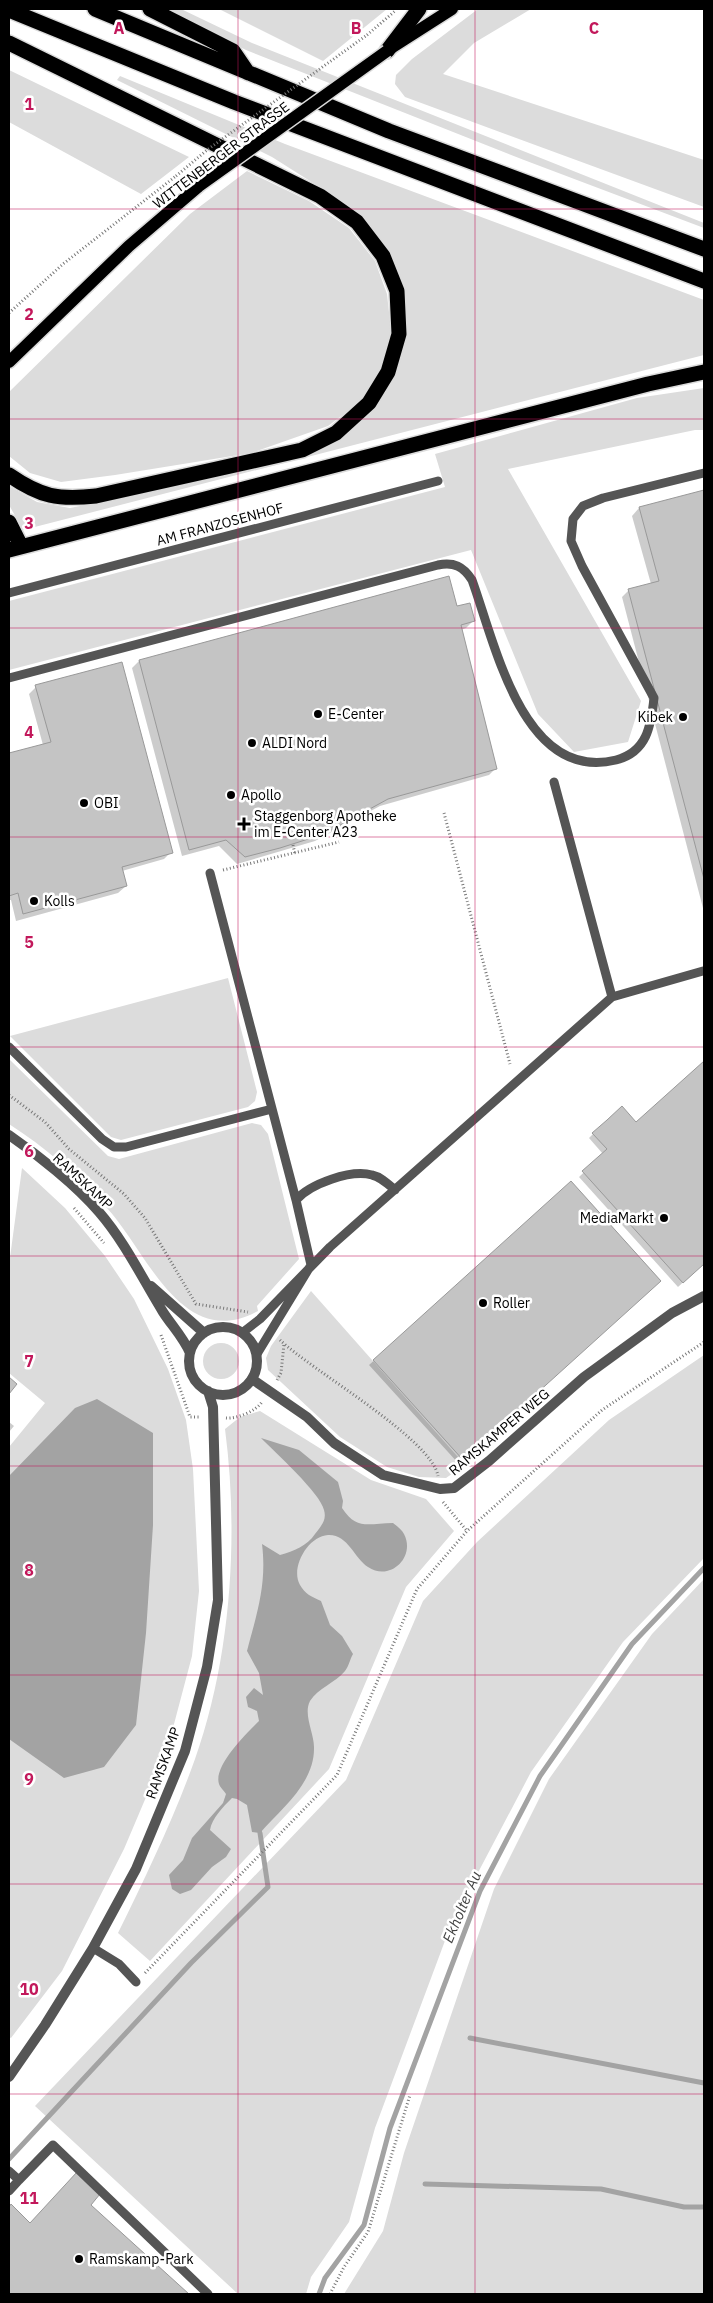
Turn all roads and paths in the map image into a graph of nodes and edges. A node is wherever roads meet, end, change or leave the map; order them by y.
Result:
1 (95, 9) edge
2 (150, 9) edge
3 (398, 9) edge
4 (419, 9) edge
5 (441, 9) edge
6 (452, 9) edge
7 (9, 10) edge
8 (420, 30) junction
9 (9, 43) edge
10 (387, 51) junction
11 (248, 73) junction
12 (704, 249) edge
13 (704, 281) edge
14 (9, 313) edge
15 (9, 362) edge
16 (704, 372) edge
17 (704, 473) edge
18 (9, 475) edge
19 (438, 481) dead end
20 (9, 522) edge
21 (15, 548) edge
22 (9, 592) edge
23 (9, 678) edge
24 (554, 782) dead end
25 (444, 813) dead end
26 (339, 842) dead end
27 (293, 844) dead end
28 (295, 854) junction
29 (210, 873) joint
30 (703, 971) dead end
31 (612, 997) junction
32 (9, 1047) edge
33 (510, 1064) dead end
34 (9, 1095) edge
35 (272, 1109) junction
36 (9, 1136) edge
37 (394, 1190) junction
38 (296, 1200) junction
39 (70, 1204) dead end
40 (110, 1251) dead end
41 (311, 1265) junction
42 (144, 1280) junction
43 (704, 1296) edge
44 (260, 1319) junction
45 (159, 1332) dead end
46 (242, 1332) junction
47 (272, 1332) junction
48 (204, 1333) junction
49 (704, 1342) edge
50 (284, 1344) junction
51 (190, 1353) junction
52 (257, 1354) junction
53 (252, 1379) junction
54 (208, 1391) junction
55 (269, 1391) junction
56 (213, 1417) junction
57 (440, 1489) junction
58 (467, 1531) junction
59 (93, 1948) junction
60 (136, 1982) joint
61 (9, 2077) edge
62 (410, 2095) dead end
63 (9, 2171) edge
64 (19, 2180) junction
65 (9, 2191) edge
66 (208, 2294) edge
67 (330, 2294) edge

1 - 11 highway
2 - 11 highway
3 - 14 path, bridge
4 - 10 highway
5 - 8 main road, WITTENBERGER STRASSE
6 - 8 main road, WITTENBERGER STRASSE
7 - 13 highway
8 - 10 main road, WITTENBERGER STRASSE
9 - 18 highway
10 - 15 main road, WITTENBERGER STRASSE, bridge
11 - 12 highway
16 - 21 highway
17 - 23 lane
19 - 22 lane, AM FRANZOSENHOF
20 - 21 highway
24 - 31 lane
25 - 33 path
26 - 28 path
27 - 28 path
28 - 29 path
29 - 35 lane
30 - 31 lane
31 - 37 lane
32 - 35 lane
34 - 44 path
35 - 38 lane
36 - 42 street, RAMSKAMP
37 - 38 lane
37 - 41 lane
38 - 41 lane
39 - 40 path
41 - 44 lane
41 - 47 lane
42 - 48 street, RAMSKAMP
42 - 51 street, RAMSKAMP
43 - 57 street, RAMSKAMPER WEG
44 - 46 lane
45 - 56 path
46 - 48 street
46 - 52 street
47 - 50 path
47 - 52 lane
48 - 51 street
49 - 58 path
50 - 55 path
50 - 57 path
51 - 54 street, RAMSKAMP
52 - 53 street
53 - 54 street
53 - 55 street, RAMSKAMPER WEG
54 - 56 street, RAMSKAMP
55 - 56 path
55 - 57 street, RAMSKAMPER WEG
56 - 59 street, RAMSKAMP
57 - 58 path
58 - 60 path
59 - 60 lane
59 - 61 street, RAMSKAMP
62 - 67 path
63 - 64 lane
64 - 65 lane
64 - 66 lane

